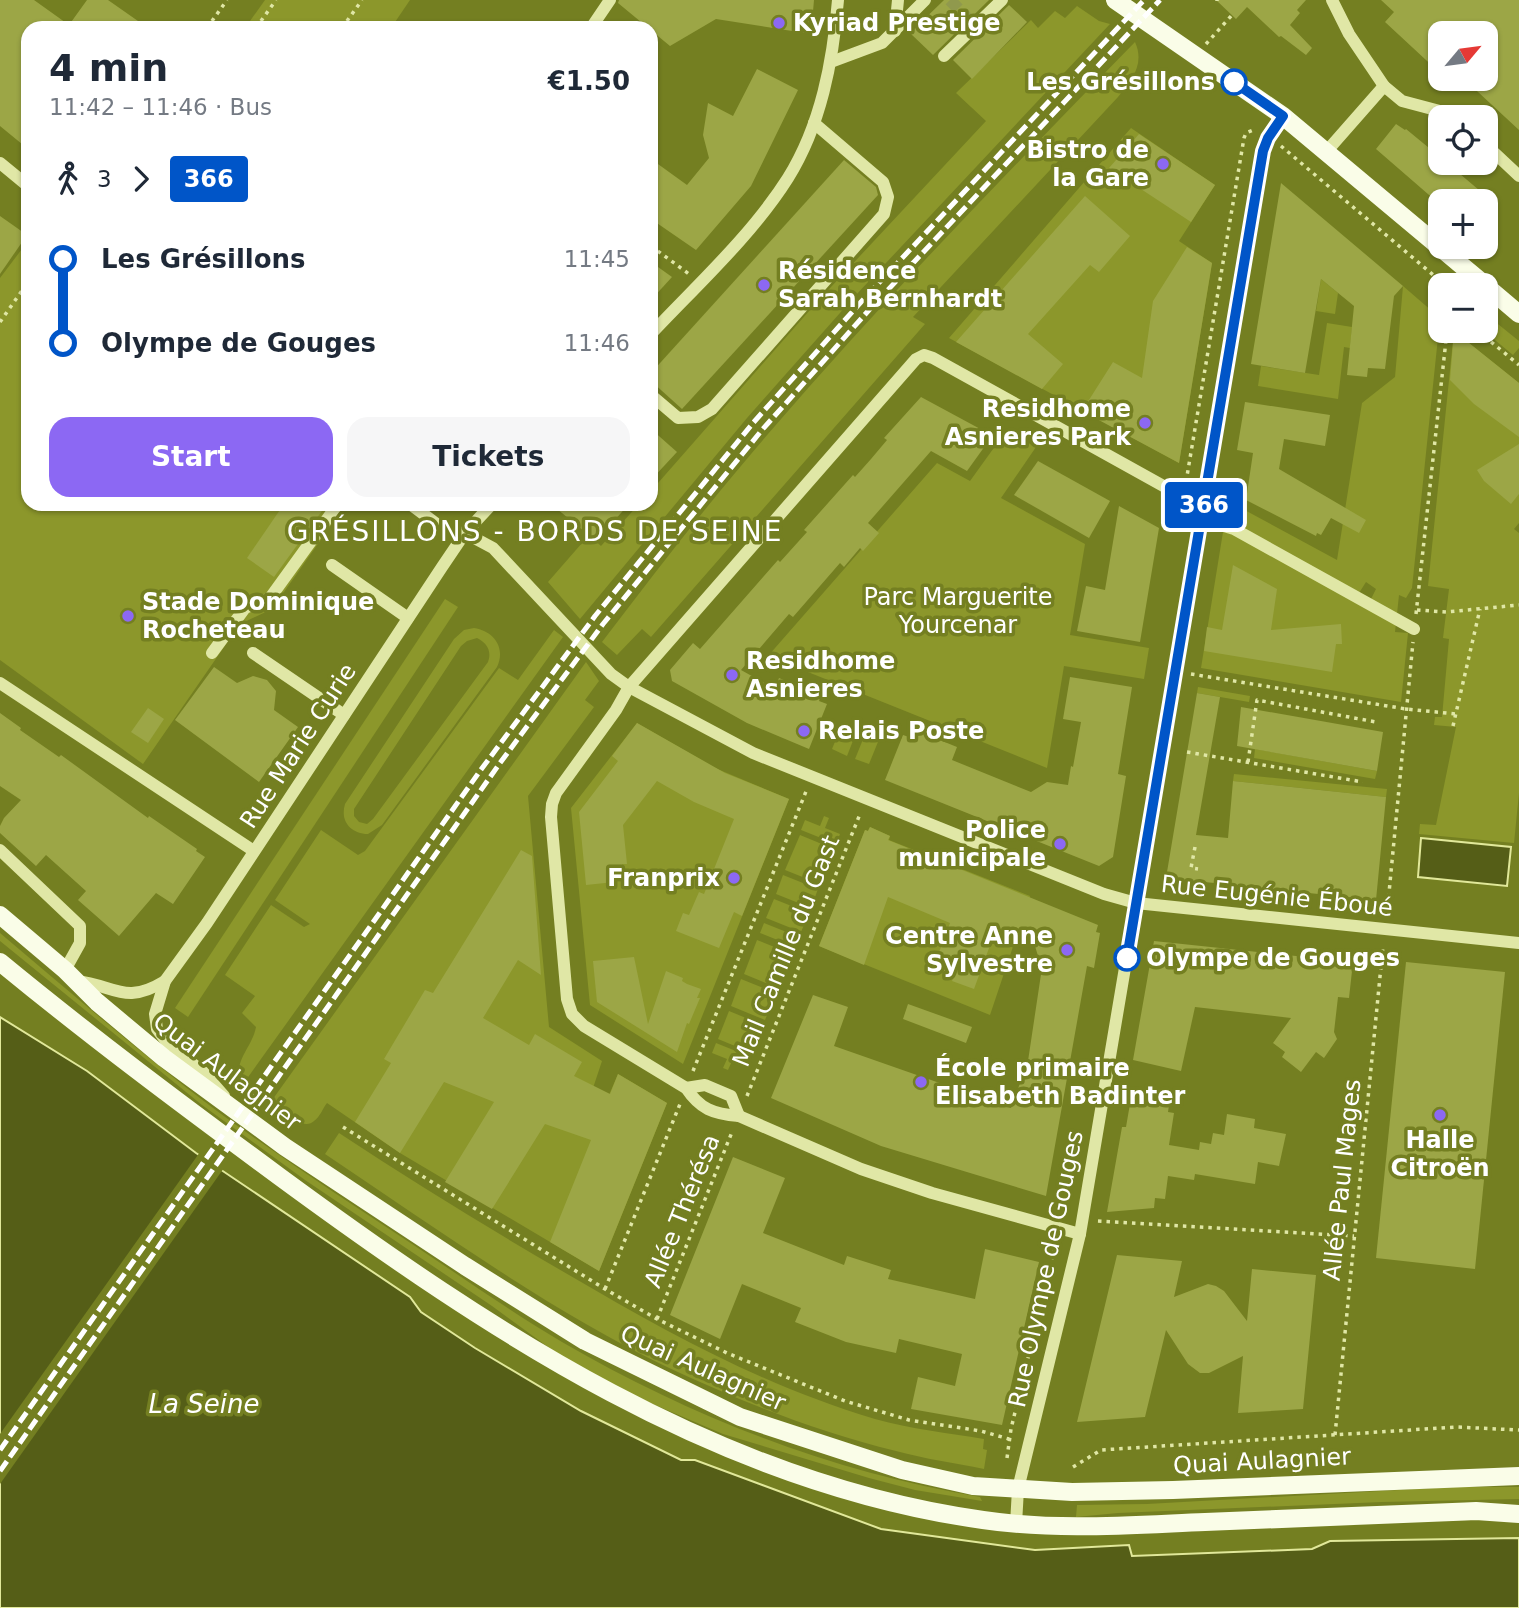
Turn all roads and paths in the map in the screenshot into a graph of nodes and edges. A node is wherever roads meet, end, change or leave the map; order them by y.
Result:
1 (227, 0) edge
2 (276, 0) edge
3 (362, 0) edge
4 (610, 0) edge
5 (838, 0) edge
6 (898, 0) edge
7 (925, 0) edge
8 (1002, 0) edge
9 (1115, 0) edge
10 (1332, 0) edge
11 (1232, 15) dead end
12 (212, 21) edge
13 (261, 21) edge
14 (347, 21) edge
15 (595, 21) edge
16 (895, 31) junction
17 (1195, 55) junction
18 (944, 56) dead end
19 (831, 62) junction
20 (1384, 86) junction
21 (1428, 108) edge
22 (1283, 116) junction
23 (814, 122) junction
24 (1257, 131) dead end
25 (1283, 147) dead end
26 (1326, 152) junction
27 (1498, 156) edge
28 (0, 163) edge
29 (1519, 176) edge
30 (21, 180) edge
31 (658, 251) edge
32 (1431, 273) edge
33 (1470, 273) edge
34 (700, 282) junction
35 (21, 292) edge
36 (1498, 297) edge
37 (1519, 314) edge
38 (0, 322) edge
39 (658, 327) edge
40 (1492, 343) edge
41 (1519, 365) edge
42 (658, 401) edge
43 (1185, 489) dead end
44 (333, 511) edge
45 (419, 511) edge
46 (486, 511) edge
47 (1202, 513) junction
48 (466, 533) junction
49 (332, 565) dead end
50 (1519, 605) edge
51 (1480, 609) junction
52 (1416, 610) dead end
53 (408, 618) junction
54 (1414, 629) dead end
55 (212, 653) dead end
56 (253, 653) dead end
57 (1175, 672) junction
58 (0, 683) edge
59 (629, 687) junction
60 (1456, 714) junction
61 (344, 715) junction
62 (1376, 722) dead end
63 (1453, 726) dead end
64 (1187, 752) dead end
65 (1248, 762) junction
66 (811, 777) junction
67 (1363, 782) dead end
68 (866, 799) junction
69 (1195, 847) dead end
70 (0, 850) edge
71 (254, 851) junction
72 (1198, 869) dead end
73 (1136, 903) junction
74 (0, 915) edge
75 (1385, 929) junction
76 (1519, 943) edge
77 (0, 961) edge
78 (70, 976) junction
79 (165, 981) junction
80 (686, 1088) junction
81 (238, 1111) junction
82 (738, 1116) junction
83 (343, 1128) dead end
84 (1082, 1220) junction
85 (1080, 1234) junction
86 (1354, 1236) junction
87 (1057, 1239) dead end
88 (605, 1289) junction
89 (657, 1319) junction
90 (1519, 1430) edge
91 (1335, 1435) junction
92 (1009, 1439) junction
93 (1007, 1458) dead end
94 (1073, 1467) dead end
95 (1519, 1476) edge
96 (1018, 1489) junction
97 (1519, 1514) edge
98 (1016, 1524) junction

1 - 12 path
2 - 13 path
3 - 14 path
4 - 15 street
5 - 19 street
6 - 16 street
7 - 16 street
8 - 18 street
9 - 17 main road
10 - 20 street
11 - 17 path
16 - 19 street
17 - 22 main road
19 - 23 street
20 - 21 street
20 - 26 street
22 - 26 main road
22 - 47 street, Rue Olympe de Gouges
23 - 34 street
23 - 42 street
24 - 43 path
25 - 32 path
26 - 33 main road
27 - 29 street
28 - 30 street
31 - 34 path
34 - 39 street
35 - 38 path
36 - 37 main road
40 - 41 path
44 - 55 street
45 - 48 street, Rue Eugénie Éboué
46 - 48 street, Rue Marie Curie
47 - 54 street
47 - 57 street, Rue Olympe de Gouges
47 - 59 street
48 - 53 street, Rue Marie Curie
48 - 59 street, Rue Eugénie Éboué
49 - 53 street
50 - 51 path
51 - 52 path
51 - 60 path
53 - 61 street, Rue Marie Curie
56 - 61 street
57 - 60 path
57 - 73 street, Rue Olympe de Gouges
58 - 71 street
59 - 66 street, Rue Eugénie Éboué
59 - 80 street
60 - 63 path
61 - 71 street, Rue Marie Curie
62 - 65 path
64 - 65 path
65 - 67 path
66 - 68 street, Rue Eugénie Éboué
66 - 80 path, Mail Camille du Gast
68 - 73 street, Rue Eugénie Éboué
68 - 82 path, Mail Camille du Gast
69 - 72 path
70 - 78 street
71 - 79 street, Rue Marie Curie
73 - 75 street, Rue Eugénie Éboué
73 - 84 street, Rue Olympe de Gouges
74 - 78 main road, Quai Aulagnier
75 - 76 street, Rue Eugénie Éboué
75 - 86 path, Allée Paul Mages
77 - 98 main road
78 - 79 street
78 - 81 main road, Quai Aulagnier
79 - 81 street, Rue Marie Curie
80 - 82 street
80 - 82 street
80 - 88 path, Allée Thérésa
81 - 96 main road, Quai Aulagnier
82 - 85 street
82 - 89 path, Allée Thérésa
83 - 88 path
84 - 85 street, Rue Olympe de Gouges
84 - 86 path
85 - 96 street, Rue Olympe de Gouges
86 - 91 path, Allée Paul Mages
87 - 92 path
88 - 89 path
89 - 92 path
90 - 91 path
91 - 94 path
92 - 93 path
95 - 96 main road, Quai Aulagnier
96 - 98 street, Rue Olympe de Gouges
97 - 98 main road

